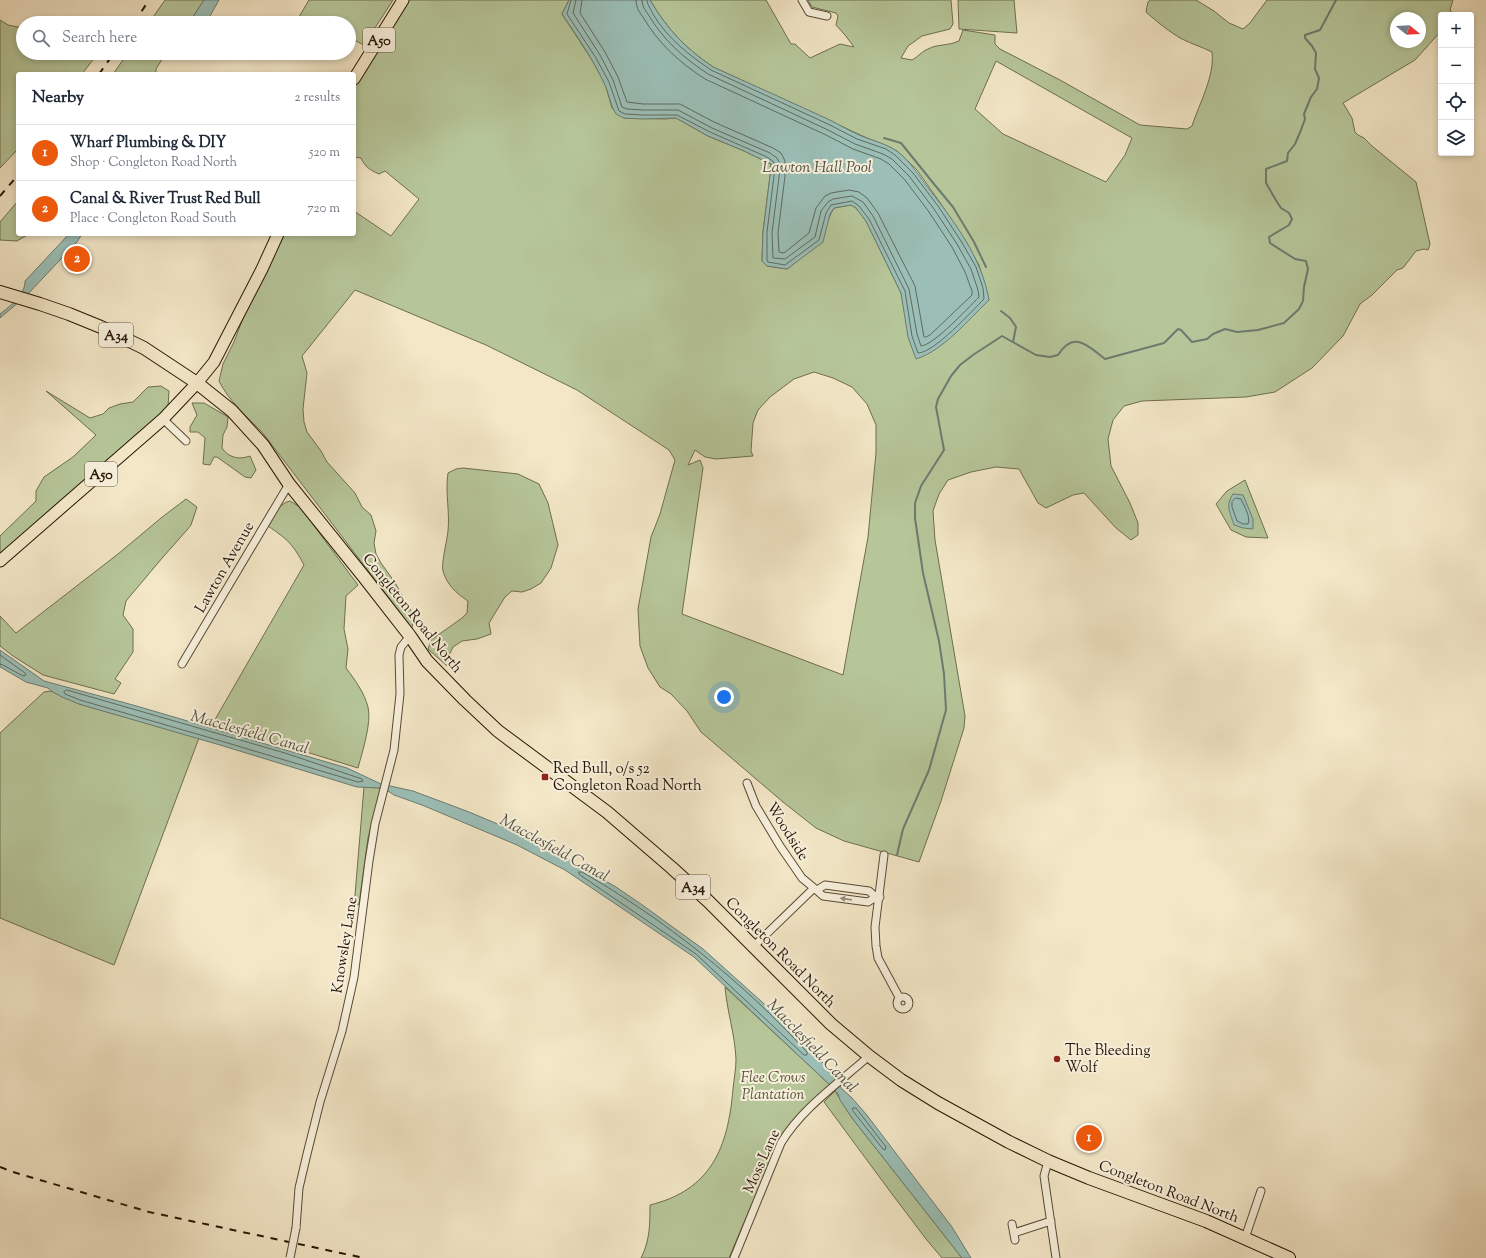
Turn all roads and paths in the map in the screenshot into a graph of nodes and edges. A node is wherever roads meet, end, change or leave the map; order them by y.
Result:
1 (403, 0) edge
2 (802, 0) edge
3 (827, 16) dead end
4 (356, 76) edge
5 (277, 236) edge
6 (3, 293) edge
7 (197, 383) junction
8 (163, 419) junction
9 (186, 441) dead end
10 (289, 484) junction
11 (0, 561) edge
12 (410, 636) junction
13 (182, 664) dead end
14 (747, 783) dead end
15 (884, 855) dead end
16 (816, 889) junction
17 (878, 897) junction
18 (753, 947) junction
19 (899, 997) dead end
20 (869, 1056) junction
21 (1048, 1161) junction
22 (1260, 1191) dead end
23 (1051, 1221) junction
24 (1012, 1224) dead end
25 (1245, 1238) junction
26 (290, 1258) edge
27 (734, 1258) edge
28 (1056, 1258) edge
29 (1289, 1258) edge

1 - 4 main road, A50
2 - 3 street
5 - 7 main road, A50
6 - 7 highway, A34
7 - 8 main road, A50
7 - 10 highway, Congleton Road North / A34
8 - 9 street
8 - 11 main road, A50
10 - 12 highway, Congleton Road North / A34
10 - 13 street, Lawton Avenue
12 - 18 highway, Congleton Road North / A34
12 - 26 street, Knowsley Lane, bridge
14 - 16 street, Woodside
15 - 17 street
16 - 17 street
17 -> 16 street, Woodside
16 - 18 street
17 - 19 street
18 - 20 highway, Congleton Road North / A34
20 - 21 highway, Congleton Road North / A34
20 - 27 street, Moss Lane
21 - 23 street
21 - 25 highway, Congleton Road North / A34
22 - 25 street
23 - 24 street
23 - 28 street
25 - 29 highway, Congleton Road North / A34

